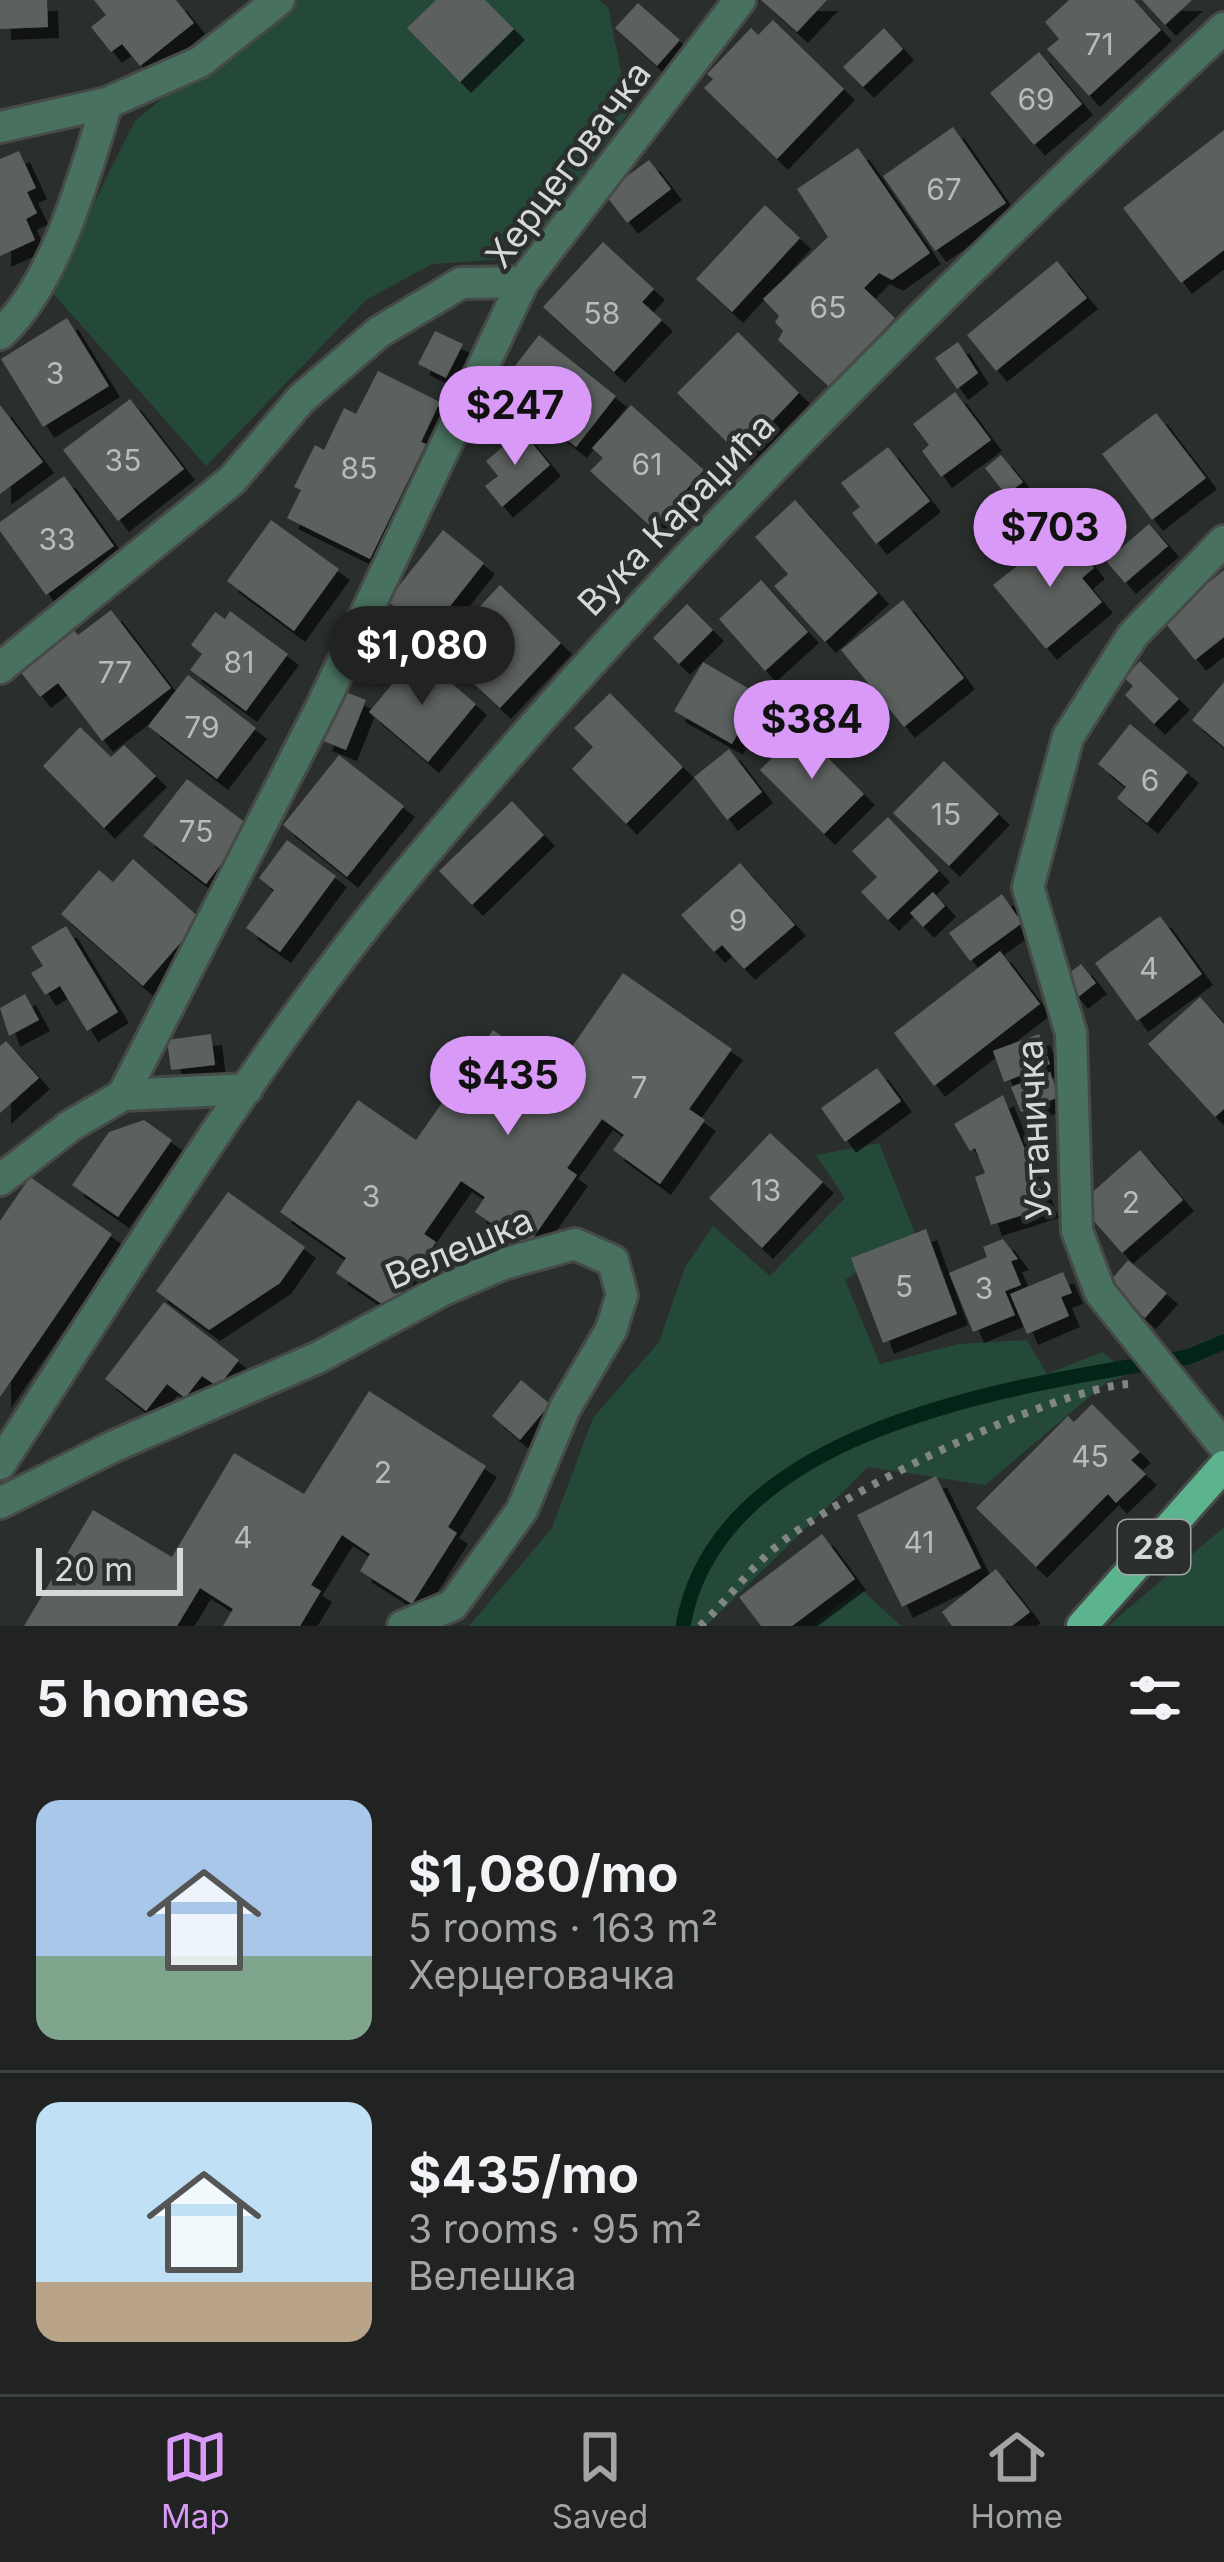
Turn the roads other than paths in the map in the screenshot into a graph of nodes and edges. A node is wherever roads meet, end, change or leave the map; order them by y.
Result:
1 (279, 0) edge
2 (740, 0) edge
3 (1224, 28) edge
4 (107, 103) junction
5 (0, 127) edge
6 (523, 282) junction
7 (0, 334) edge
8 (1224, 542) edge
9 (0, 668) edge
10 (247, 1089) junction
11 (123, 1095) junction
12 (0, 1180) edge
13 (1224, 1445) edge
14 (0, 1464) edge
15 (1224, 1466) edge
16 (0, 1502) edge
17 (404, 1626) edge
18 (1082, 1626) edge

1 - 4 street
2 - 6 street, Херцеговачка
3 - 10 street, Вука Караџића
4 - 5 street
4 - 7 street
6 - 9 street
6 - 11 street, Херцеговачка
8 - 13 street, Устаничка
10 - 11 street
10 - 14 street, Вука Караџића
11 - 12 street
15 - 18 main road, 28
16 - 17 street, Велешка

